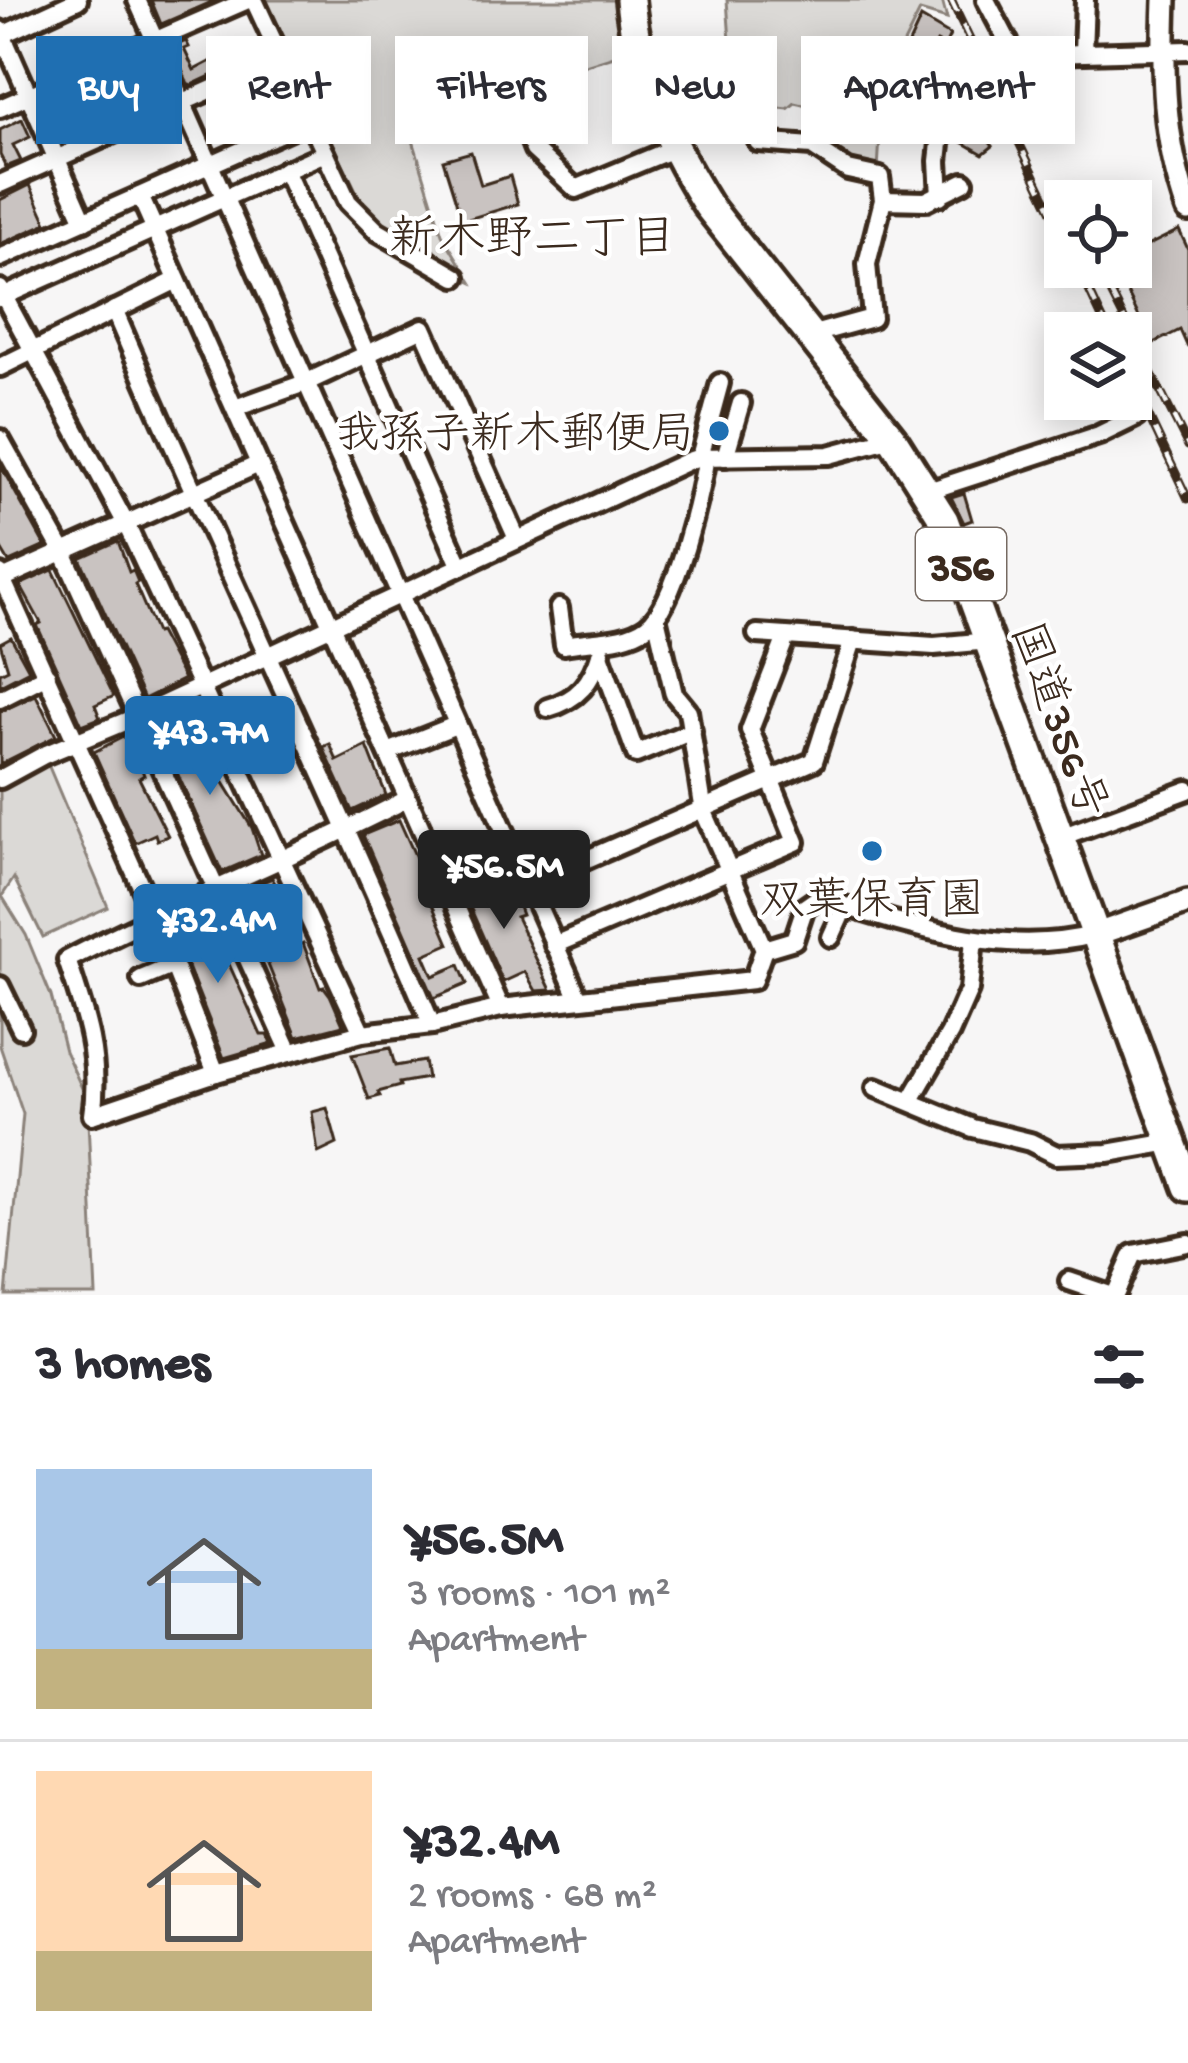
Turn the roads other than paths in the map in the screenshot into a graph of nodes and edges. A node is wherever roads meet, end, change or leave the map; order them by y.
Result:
1 (78, 0) edge
2 (137, 0) edge
3 (251, 0) edge
4 (630, 0) edge
5 (986, 0) edge
6 (1085, 0) edge
7 (1165, 0) edge
8 (1, 34) edge
9 (154, 36) edge
10 (162, 36) edge
11 (270, 36) edge
12 (1163, 49) junction
13 (1188, 50) edge
14 (1083, 52) junction
15 (206, 91) edge
16 (36, 92) edge
17 (26, 96) junction
18 (182, 102) joint
19 (0, 108) edge
20 (777, 143) edge
21 (90, 144) edge
22 (259, 144) edge
23 (321, 144) edge
24 (532, 144) edge
25 (940, 144) edge
26 (675, 148) junction
27 (325, 153) junction
28 (57, 159) junction
29 (210, 167) junction
30 (284, 170) junction
31 (964, 182) dead end
32 (0, 184) edge
33 (140, 196) junction
34 (223, 196) junction
35 (940, 196) junction
36 (884, 200) junction
37 (1188, 210) edge
38 (84, 221) junction
39 (154, 231) junction
40 (0, 258) edge
41 (456, 277) dead end
42 (177, 280) junction
43 (1, 294) edge
44 (114, 310) junction
45 (810, 335) junction
46 (32, 348) junction
47 (366, 354) junction
48 (0, 367) edge
49 (305, 382) junction
50 (720, 383) dead end
51 (741, 403) dead end
52 (235, 408) junction
53 (1130, 420) edge
54 (892, 438) junction
55 (0, 439) edge
56 (711, 456) junction
57 (259, 464) junction
58 (928, 491) junction
59 (193, 496) junction
60 (126, 524) junction
61 (517, 539) junction
62 (63, 552) junction
63 (460, 565) junction
64 (1, 577) edge
65 (398, 593) junction
66 (559, 608) dead end
67 (656, 617) junction
68 (330, 625) junction
69 (757, 634) dead end
70 (786, 637) junction
71 (853, 640) junction
72 (989, 641) junction
73 (603, 646) junction
74 (266, 656) junction
75 (46, 674) junction
76 (200, 686) junction
77 (0, 699) edge
78 (548, 708) dead end
79 (136, 717) junction
80 (456, 724) junction
81 (692, 730) junction
82 (76, 743) junction
83 (388, 752) junction
84 (0, 779) edge
85 (768, 782) junction
86 (1188, 790) edge
87 (407, 799) junction
88 (704, 812) junction
89 (349, 829) junction
90 (1060, 837) junction
91 (513, 853) junction
92 (283, 858) junction
93 (731, 871) junction
94 (527, 885) junction
95 (445, 886) junction
96 (216, 887) junction
97 (1188, 902) edge
98 (845, 906) junction
99 (154, 915) junction
100 (1097, 934) junction
101 (831, 937) dead end
102 (974, 940) junction
103 (554, 945) junction
104 (764, 949) junction
105 (174, 965) junction
106 (141, 979) dead end
107 (0, 986) edge
108 (578, 999) junction
109 (501, 1008) junction
110 (432, 1025) junction
111 (21, 1029) dead end
112 (362, 1033) junction
113 (290, 1052) junction
114 (216, 1073) junction
115 (876, 1088) dead end
116 (911, 1100) junction
117 (1172, 1142) junction
118 (1188, 1187) edge
119 (1188, 1243) edge
120 (1069, 1282) dead end
121 (1112, 1295) edge

1 - 8 street
2 - 9 street
3 - 10 street
3 - 11 street
4 - 26 highway, 国道356号 / 356
5 - 14 street
6 - 14 street
7 - 12 street
8 - 17 street
12 - 13 street
12 - 14 street
12 - 37 street
15 - 18 street
16 - 17 street
17 - 19 street
17 - 28 street
18 - 29 street
20 - 36 street
21 - 28 street
22 - 29 street
23 - 27 street
24 - 26 street
25 - 35 street
26 - 45 highway, 国道356号 / 356
27 - 30 street
27 - 41 street
28 - 32 street
28 - 38 street
29 - 33 street
29 - 34 street
30 - 34 street
30 - 47 street
31 - 35 street
33 - 38 street
33 - 39 street
34 - 39 street
34 - 49 street
35 - 36 street
36 - 45 street
38 - 40 street
39 - 42 street
39 - 43 street
42 - 44 street
42 - 52 street
43 - 46 street
44 - 46 street
44 - 59 street
45 - 54 highway, 国道356号 / 356
46 - 48 street
46 - 60 street
47 - 49 street
47 - 61 street
47 - 63 street
49 - 52 street
49 - 65 street
50 - 56 street
51 - 56 street
52 - 57 street
53 - 58 street
54 - 56 street
54 - 58 highway, 国道356号 / 356
55 - 62 street
56 - 61 street
56 - 67 street
57 - 59 street
57 - 68 street
58 - 72 highway, 国道356号 / 356
59 - 60 street
59 - 74 street
60 - 62 street
60 - 76 street
61 - 63 street
62 - 64 street
62 - 79 street
63 - 65 street
64 - 75 street
65 - 68 street
65 - 80 street
66 - 73 street
67 - 73 street
67 - 81 street
68 - 74 street
68 - 83 street
69 - 70 street
70 - 71 street
70 - 85 street
71 - 72 street
71 - 85 street
72 - 90 highway, 国道356号 / 356
73 - 78 street
73 - 81 street
74 - 76 street
74 - 89 street
75 - 77 street
75 - 82 street
76 - 79 street
76 - 92 street
79 - 82 street
79 - 96 street
80 - 83 street
80 - 91 street
81 - 88 street
82 - 84 street
82 - 99 street
83 - 87 street
85 - 88 street
85 - 93 street
86 - 90 street
87 - 89 street
87 - 95 street
88 - 93 street
88 - 94 street
89 - 92 street
89 - 110 street
90 - 100 highway, 国道356号 / 356
91 - 94 street
91 - 95 street
92 - 96 street
92 - 112 street
93 - 103 street
93 - 104 street
94 - 103 street
95 - 109 street
96 - 99 street
96 - 113 street
97 - 100 street
98 - 101 street
98 - 102 street
98 - 104 street
99 - 105 street
99 - 114 street
100 - 102 street
100 - 117 highway, 国道356号 / 356
102 - 116 street
103 - 108 street
104 - 108 street
105 - 106 street
105 - 114 street
107 - 111 street
108 - 109 street
109 - 110 street
110 - 112 street
112 - 113 street
113 - 114 street
115 - 116 street
116 - 117 street
117 - 118 highway, 国道356号 / 356
119 - 121 street
120 - 121 street

